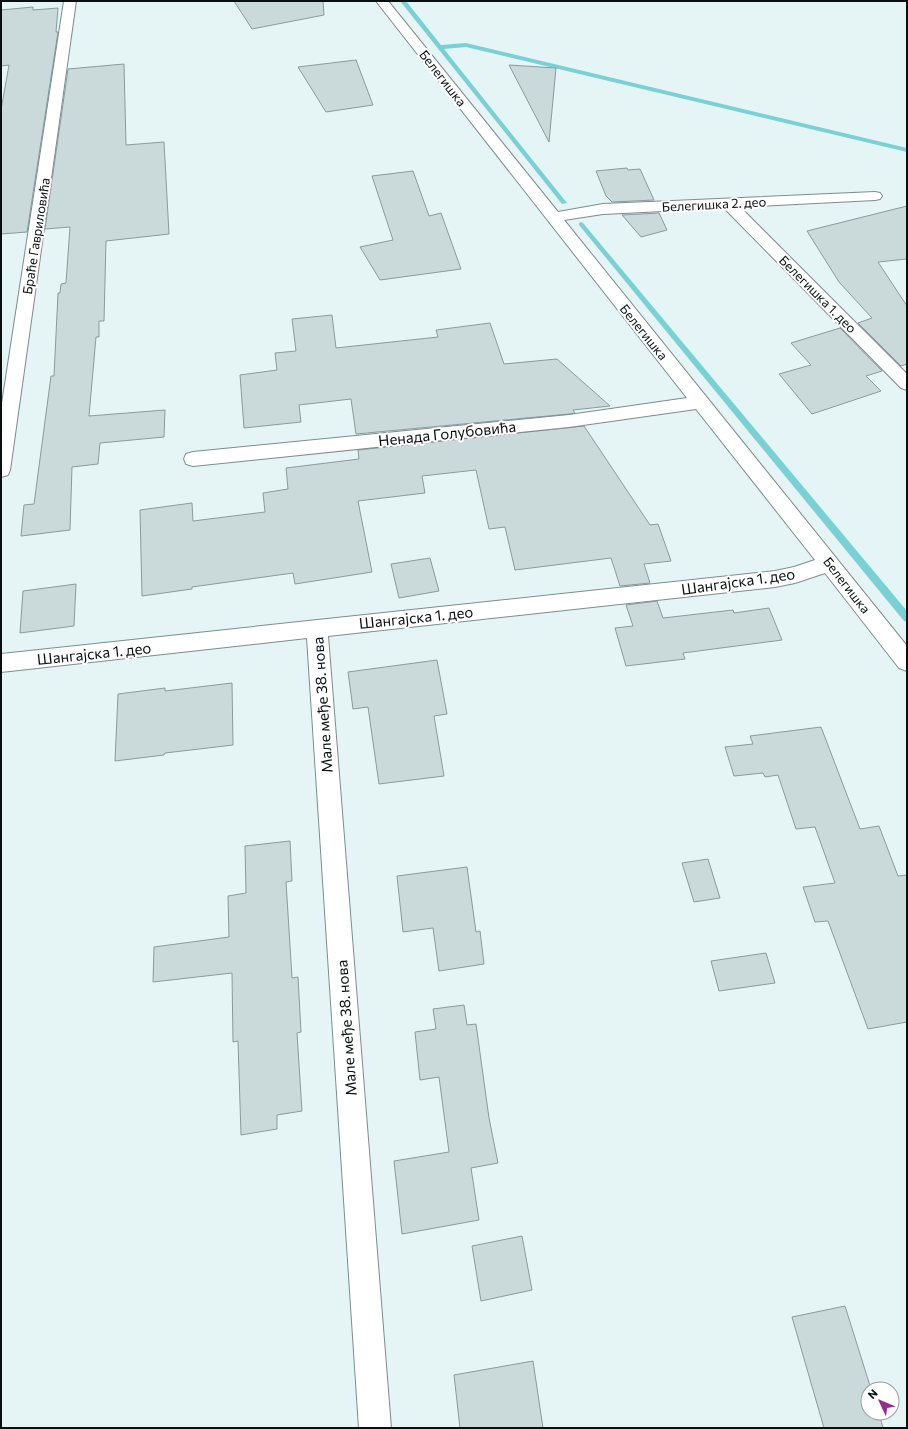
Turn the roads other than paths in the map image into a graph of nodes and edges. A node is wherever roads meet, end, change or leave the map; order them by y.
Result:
1 (70, 1) edge
2 (382, 1) edge
3 (875, 196) dead end
4 (729, 204) junction
5 (552, 217) junction
6 (907, 384) edge
7 (700, 402) junction
8 (193, 459) dead end
9 (1, 470) edge
10 (830, 563) junction
11 (317, 628) junction
12 (907, 662) edge
13 (1, 663) edge
14 (375, 1428) edge

1 - 9 street, Браће Гавриловића
2 - 5 street, Белегишка
3 - 4 street, Белегишка 2. део
4 - 5 street, Белегишка 2. део
4 - 6 street, Белегишка 1. део
5 - 7 street, Белегишка
7 - 8 street, Ненада Голубовића
7 - 10 street, Белегишка
10 - 11 street, Шангајска 1. део
10 - 12 street, Белегишка
11 - 13 street, Шангајска 1. део
11 - 14 street, Мале међе 38. нова

